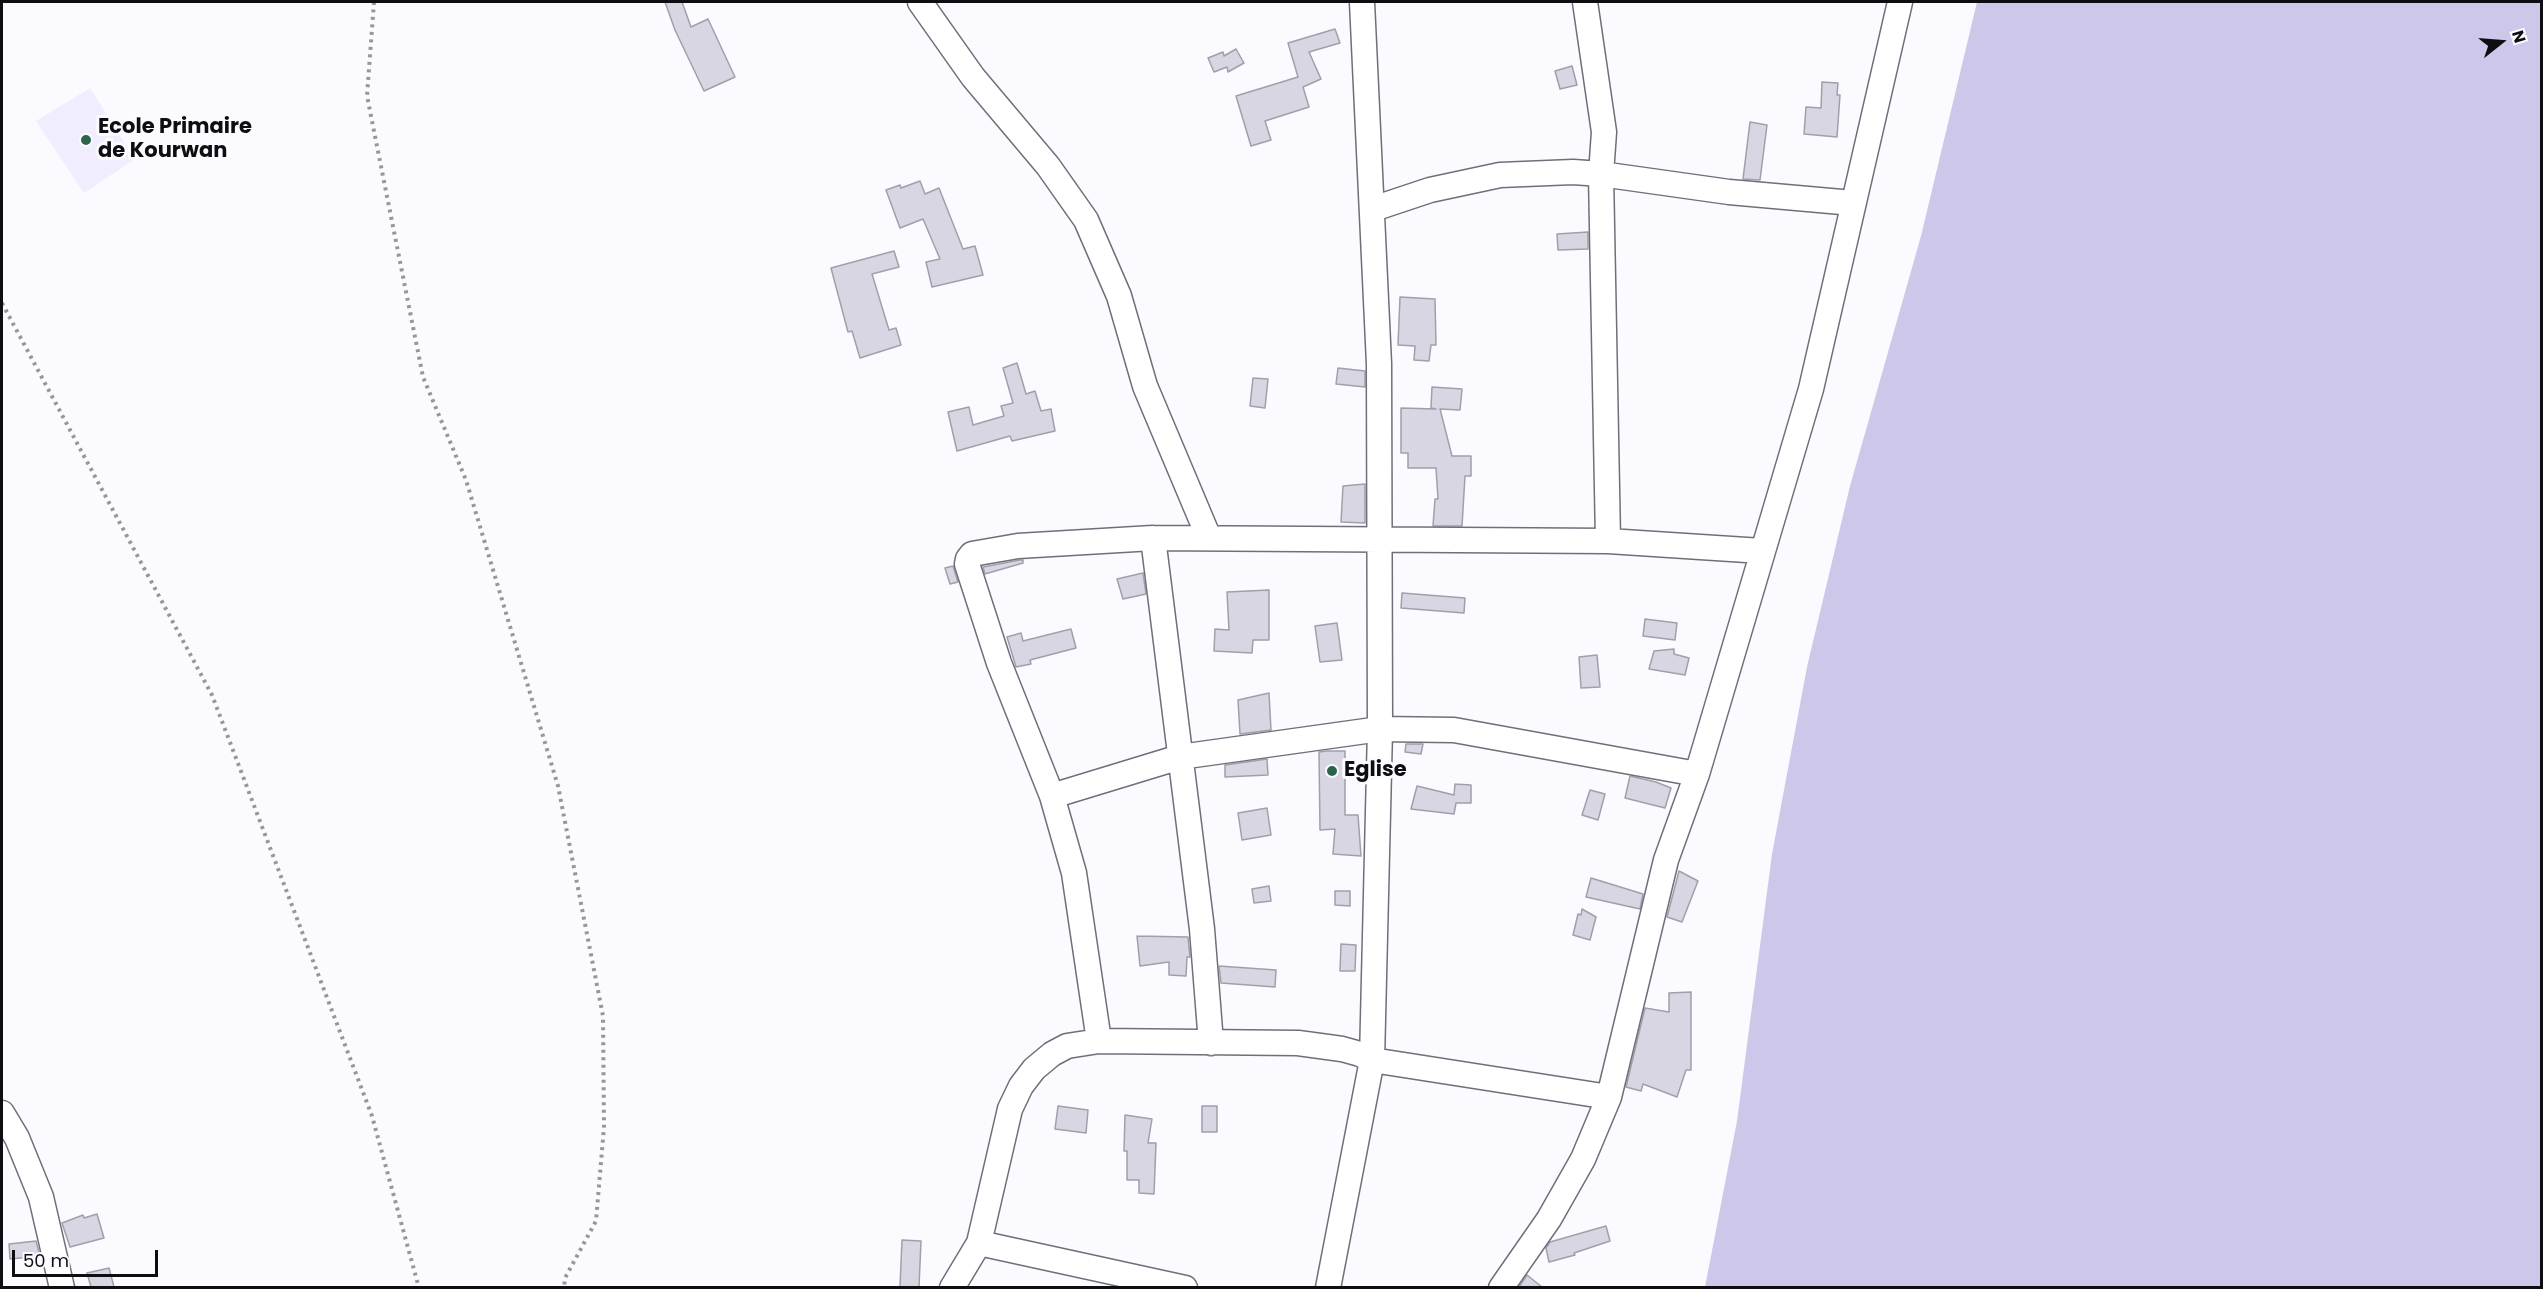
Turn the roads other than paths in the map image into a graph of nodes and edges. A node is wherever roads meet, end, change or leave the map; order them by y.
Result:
1 (920, 2) edge
2 (1362, 2) edge
3 (1585, 2) edge
4 (1900, 2) edge
5 (1602, 174) junction
6 (1853, 203) junction
7 (1373, 209) junction
8 (1153, 538) junction
9 (1209, 538) junction
10 (1378, 538) junction
11 (1608, 541) junction
12 (1762, 551) junction
13 (1380, 729) junction
14 (1180, 757) junction
15 (1697, 774) junction
16 (1052, 796) junction
17 (1099, 1041) junction
18 (1212, 1043) junction
19 (1372, 1060) junction
20 (1609, 1097) junction
21 (2, 1113) edge
22 (979, 1244) junction
23 (62, 1287) edge
24 (952, 1287) edge
25 (1185, 1287) edge
26 (1328, 1287) edge
27 (1501, 1287) edge

1 - 9 street
2 - 7 street
3 - 5 street
4 - 6 street
5 - 6 street
5 - 7 street
5 - 11 street
6 - 12 street
7 - 10 street
8 - 9 street
8 - 14 street
8 - 16 street
9 - 10 street
10 - 11 street
10 - 13 street
11 - 12 street
12 - 15 street
13 - 14 street
13 - 15 street
13 - 19 street
14 - 16 street
14 - 18 street
15 - 20 street
16 - 17 street
17 - 18 street
17 - 22 street
18 - 19 street
19 - 20 street
19 - 26 street
20 - 27 street
21 - 23 street
22 - 24 street
22 - 25 street

